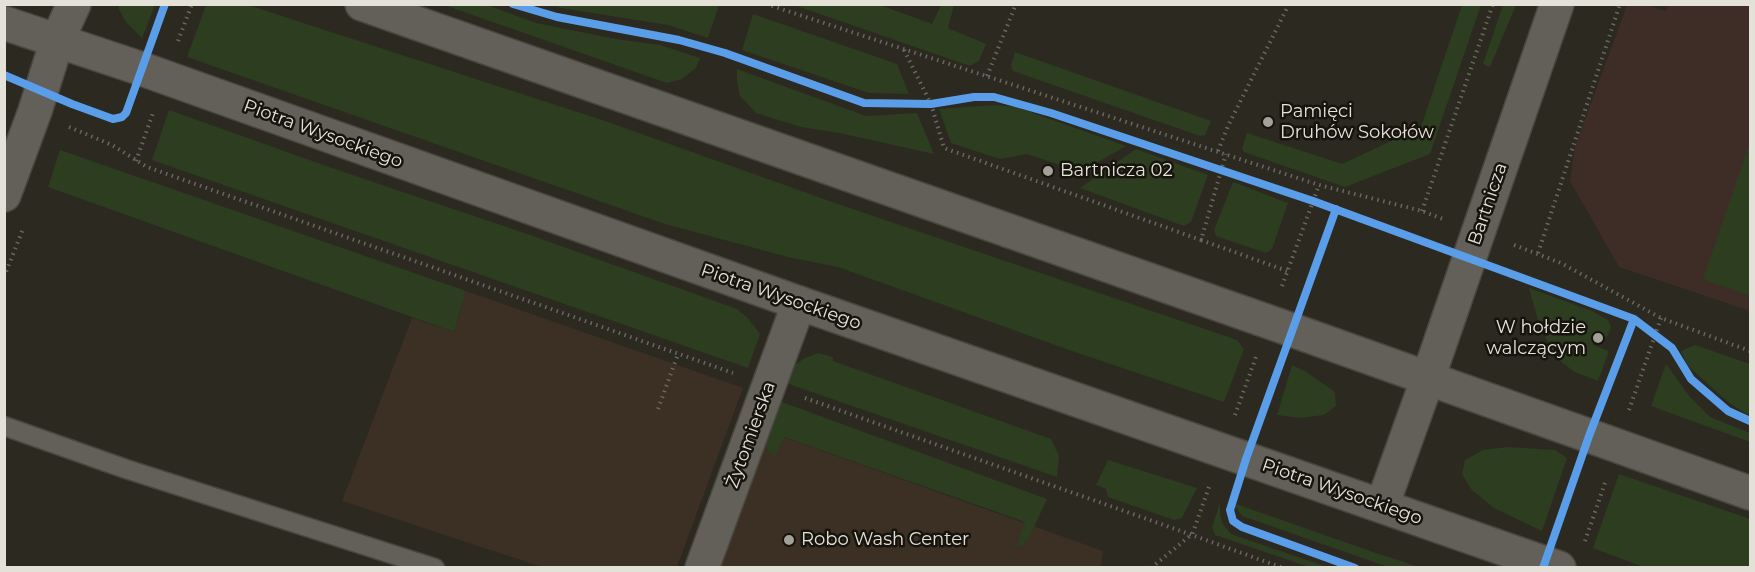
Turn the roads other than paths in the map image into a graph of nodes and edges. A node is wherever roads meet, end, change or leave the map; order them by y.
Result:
1 (62, 4) edge
2 (74, 4) edge
3 (362, 4) edge
4 (1557, 4) edge
5 (4, 22) edge
6 (57, 41) junction
7 (4, 195) edge
8 (799, 303) junction
9 (1428, 378) junction
10 (4, 426) edge
11 (1750, 493) edge
12 (1382, 506) junction
13 (435, 567) edge
14 (702, 567) edge
15 (1559, 567) edge

1 - 6 main road
2 - 6 main road
3 - 9 main road
4 - 9 main road, Bartnicza
5 - 6 main road, Piotra Wysockiego
6 - 7 main road
6 - 8 main road, Piotra Wysockiego
8 - 12 main road, Piotra Wysockiego
8 - 14 main road, Żytomierska
9 - 11 main road
9 - 12 main road, Bartnicza
10 - 13 lane
12 - 15 main road, Piotra Wysockiego

